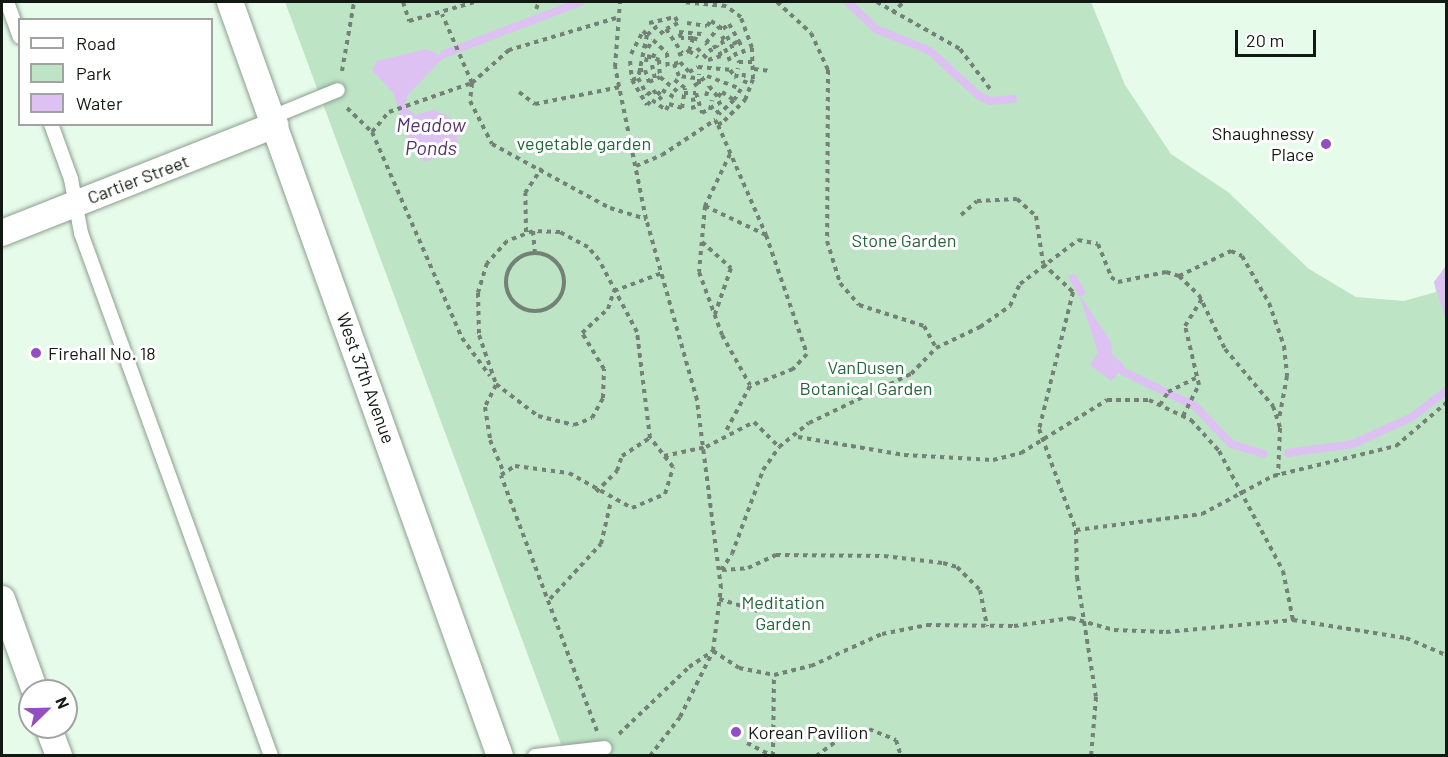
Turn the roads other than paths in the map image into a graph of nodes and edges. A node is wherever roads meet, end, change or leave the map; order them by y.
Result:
1 (7, 2) edge
2 (230, 2) edge
3 (18, 32) edge
4 (338, 90) road end
5 (273, 121) junction
6 (52, 126) edge
7 (74, 204) junction
8 (2, 232) edge
9 (2, 599) edge
10 (31, 679) edge
11 (53, 739) edge
12 (605, 748) road end
13 (59, 756) edge
14 (271, 756) edge
15 (500, 756) edge
16 (535, 756) edge

1 - 3 lane
2 - 5 street, West 37th Avenue
4 - 5 lane
5 - 7 street, Cartier Street
5 - 15 street, West 37th Avenue
6 - 7 lane
7 - 8 street, Cartier Street
7 - 14 lane
9 - 10 street
11 - 13 street
12 - 16 lane

